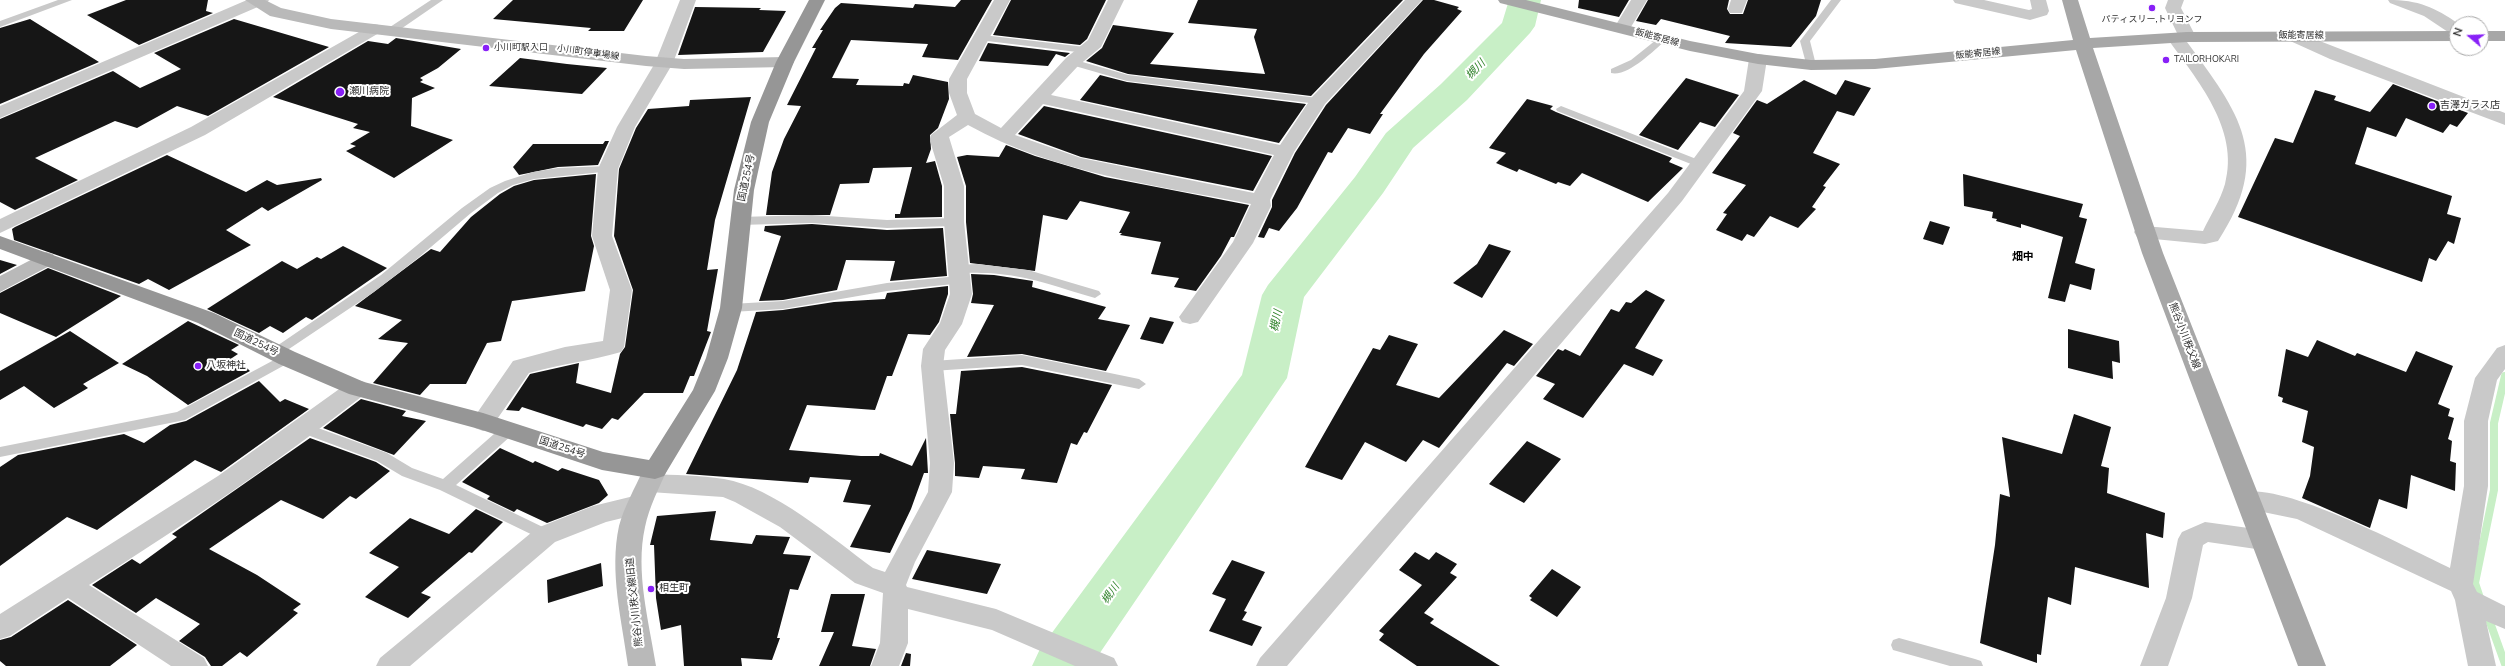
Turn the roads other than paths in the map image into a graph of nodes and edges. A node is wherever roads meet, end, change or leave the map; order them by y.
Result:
1 (66, 0) edge
2 (438, 0) edge
3 (688, 0) edge
4 (817, 0) edge
5 (1002, 0) edge
6 (1116, 0) edge
7 (1414, 0) edge
8 (1506, 0) edge
9 (1638, 0) edge
10 (1836, 0) edge
11 (1961, 0) edge
12 (2038, 0) edge
13 (2070, 0) edge
14 (2176, 0) edge
15 (2396, 0) edge
16 (257, 1) edge
17 (0, 24) edge
18 (2449, 25) edge
19 (1622, 28) junction
20 (372, 29) junction
21 (391, 31) junction
22 (2294, 36) junction
23 (2449, 36) edge
24 (2489, 36) edge
25 (2505, 36) edge
26 (2182, 37) junction
27 (983, 38) junction
28 (1661, 39) junction
29 (2082, 44) junction
30 (1085, 50) junction
31 (1758, 59) junction
32 (785, 62) junction
33 (1072, 62) junction
34 (664, 63) junction
35 (1811, 65) junction
36 (1615, 71) dead end
37 (1039, 98) junction
38 (1318, 102) junction
39 (1560, 109) dead end
40 (0, 113) edge
41 (967, 117) junction
42 (2505, 119) edge
43 (1003, 136) junction
44 (1285, 152) junction
45 (1700, 164) junction
46 (608, 168) junction
47 (1260, 200) junction
48 (739, 221) junction
49 (954, 222) junction
50 (0, 227) edge
51 (2144, 232) junction
52 (0, 242) edge
53 (46, 259) junction
54 (958, 274) junction
55 (0, 285) edge
56 (1095, 294) dead end
57 (730, 308) junction
58 (1190, 317) dead end
59 (2505, 352) edge
60 (281, 355) junction
61 (932, 366) junction
62 (1139, 384) dead end
63 (357, 388) junction
64 (484, 422) junction
65 (307, 429) junction
66 (508, 430) junction
67 (0, 452) edge
68 (652, 476) junction
69 (445, 486) junction
70 (2248, 500) junction
71 (638, 505) junction
72 (546, 535) junction
73 (2264, 540) junction
74 (68, 585) junction
75 (896, 590) junction
76 (2464, 592) junction
77 (2505, 618) edge
78 (1, 627) edge
79 (1899, 645) dead end
80 (194, 666) edge
81 (390, 666) edge
82 (642, 666) edge
83 (885, 666) edge
84 (1104, 666) edge
85 (1270, 666) edge
86 (1975, 666) edge
87 (2154, 666) edge
88 (2312, 666) edge
89 (2482, 666) edge

1 - 17 lane
2 - 21 lane
3 - 34 street
4 - 32 highway, 国道254号
5 - 27 street
6 - 30 street
7 - 38 street
8 - 19 main road, 飯能寄居線
9 - 19 street
10 - 35 lane
11 - 12 street
13 - 29 main road, 熊谷小川秩父線
14 - 26 street
15 - 18 street
16 - 20 main road, 小川町停車場線
16 - 40 street
19 - 28 main road, 飯能寄居線
20 - 21 main road, 小川町停車場線
20 - 50 street
21 - 34 main road, 小川町停車場線
22 - 23 main road, 飯能寄居線
22 - 26 main road, 飯能寄居線
22 - 42 street
24 - 25 main road
26 - 29 main road, 飯能寄居線
26 - 51 street
27 - 30 lane
27 - 41 street
28 - 31 main road, 飯能寄居線
28 - 36 lane
29 - 35 main road, 飯能寄居線
29 - 51 main road, 熊谷小川秩父線
30 - 33 street
31 - 35 main road, 飯能寄居線
31 - 45 street
32 - 34 main road, 小川町停車場線
32 - 48 highway, 国道254号
33 - 37 street
33 - 38 lane
34 - 46 street
37 - 43 street
37 - 44 street
38 - 44 street
39 - 45 lane
41 - 43 street
41 - 49 street
43 - 47 street
44 - 47 street
45 - 85 street
46 - 60 lane
46 - 64 street
47 - 58 street
48 - 49 lane
48 - 57 highway, 国道254号
49 - 54 street
51 - 70 main road, 熊谷小川秩父線
52 - 53 highway, 国道254号
53 - 55 main road
53 - 60 highway, 国道254号
54 - 56 lane
54 - 57 lane
54 - 61 street
57 - 68 highway, 国道254号
59 - 76 street
60 - 63 highway, 国道254号
60 - 67 lane
61 - 62 lane
61 - 75 street
63 - 64 highway, 国道254号
63 - 65 street
64 - 66 highway, 国道254号
65 - 69 lane
65 - 74 street
66 - 68 highway, 国道254号
66 - 69 lane
68 - 71 main road, 熊谷小川秩父線旧道
68 - 75 street
69 - 72 lane
70 - 73 main road, 熊谷小川秩父線
70 - 76 street
71 - 72 street
71 - 82 main road, 熊谷小川秩父線旧道
72 - 81 street
73 - 87 street
73 - 88 main road, 熊谷小川秩父線
74 - 78 street
74 - 80 street
75 - 83 street
75 - 84 street
76 - 77 street
76 - 89 street
79 - 86 lane

